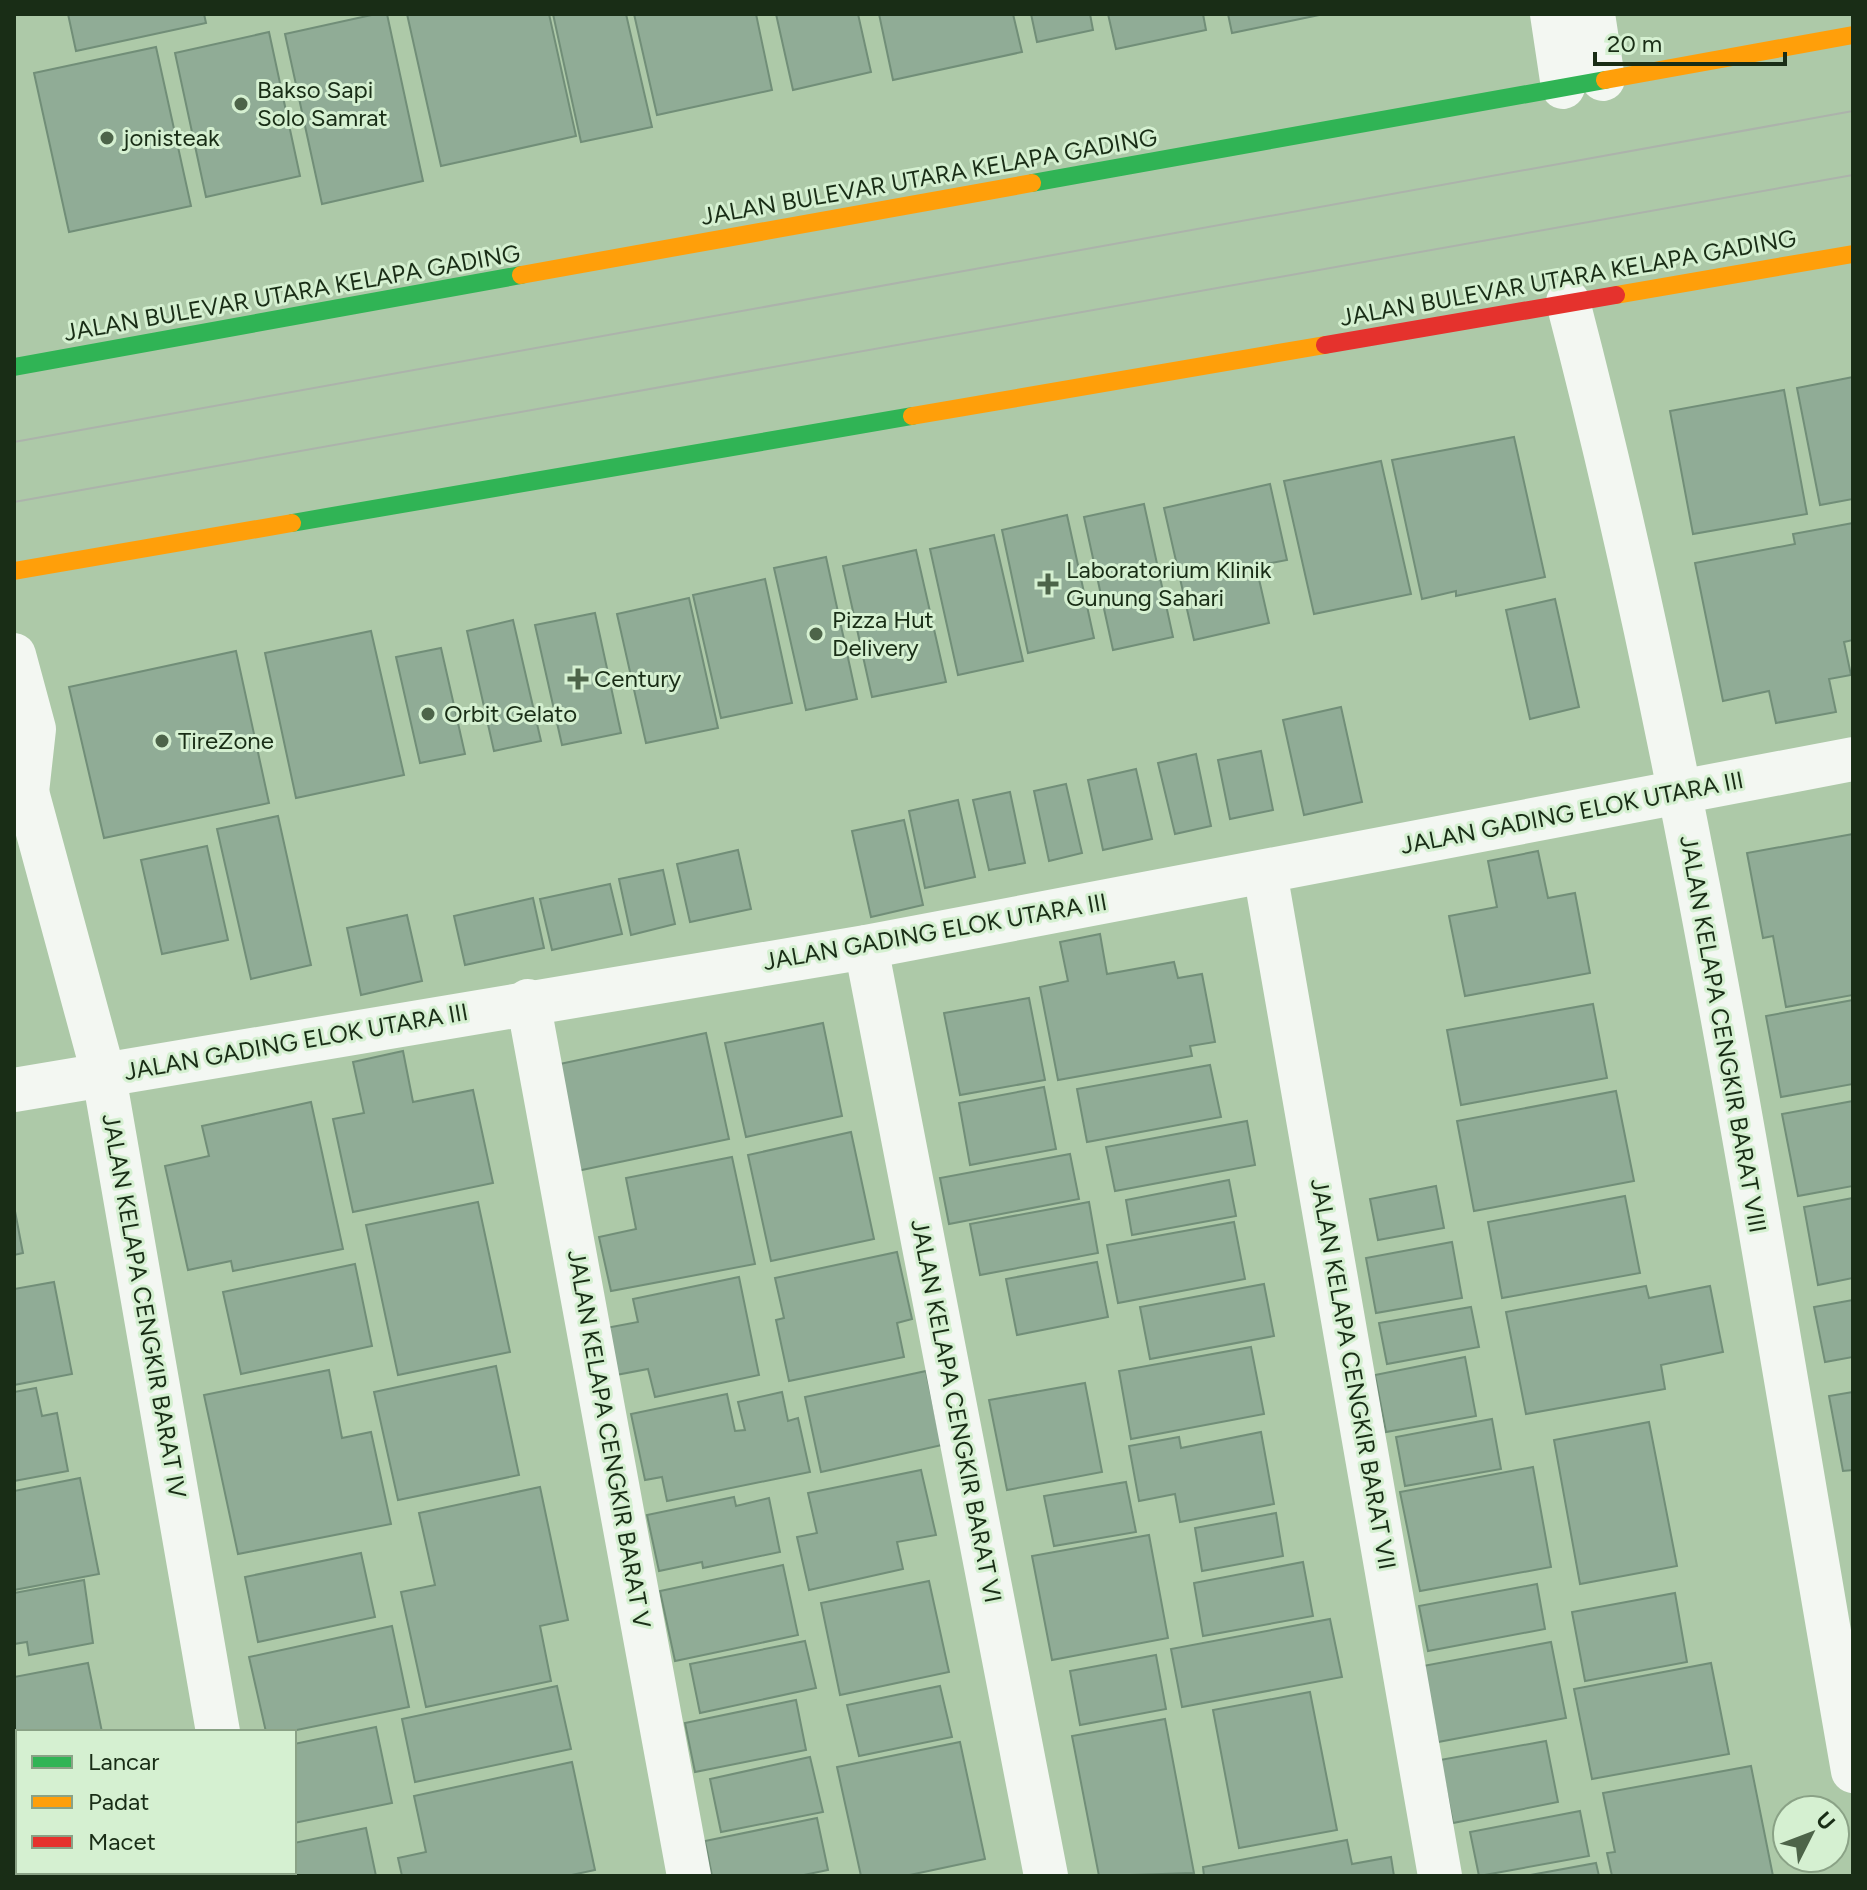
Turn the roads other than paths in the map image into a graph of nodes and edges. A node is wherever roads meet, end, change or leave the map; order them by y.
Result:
1 (1552, 14) edge
2 (1593, 14) edge
3 (1853, 35) edge
4 (1583, 83) junction
5 (1853, 254) edge
6 (1568, 302) junction
7 (16, 358) edge
8 (14, 571) edge
9 (14, 655) edge
10 (1853, 759) edge
11 (21, 782) edge
12 (1681, 792) junction
13 (1265, 872) junction
14 (866, 947) junction
15 (528, 1001) junction
16 (104, 1076) junction
17 (14, 1090) edge
18 (218, 1730) edge
19 (1853, 1771) edge
20 (689, 1876) edge
21 (1046, 1876) edge
22 (1440, 1876) edge

1 - 4 street
2 - 4 street
3 - 4 main road, JALAN BULEVAR UTARA KELAPA GADING
4 - 7 main road, JALAN BULEVAR UTARA KELAPA GADING
5 - 6 main road, JALAN BULEVAR UTARA KELAPA GADING
6 - 8 main road, JALAN BULEVAR UTARA KELAPA GADING
6 - 12 street, JALAN KELAPA CENGKIR BARAT VIII
9 - 11 street, JALAN KELAPA CENGKIR BARAT IV
10 - 12 street, JALAN GADING ELOK UTARA III
11 - 16 street, JALAN KELAPA CENGKIR BARAT IV
12 - 13 street, JALAN GADING ELOK UTARA III
12 - 19 street, JALAN KELAPA CENGKIR BARAT VIII
13 - 14 street, JALAN GADING ELOK UTARA III
13 - 22 street, JALAN KELAPA CENGKIR BARAT VII
14 - 15 street, JALAN GADING ELOK UTARA III
14 - 21 street, JALAN KELAPA CENGKIR BARAT VI
15 - 16 street, JALAN GADING ELOK UTARA III
15 - 20 street, JALAN KELAPA CENGKIR BARAT V
16 - 17 street, JALAN GADING ELOK UTARA III
16 - 18 street, JALAN KELAPA CENGKIR BARAT IV

